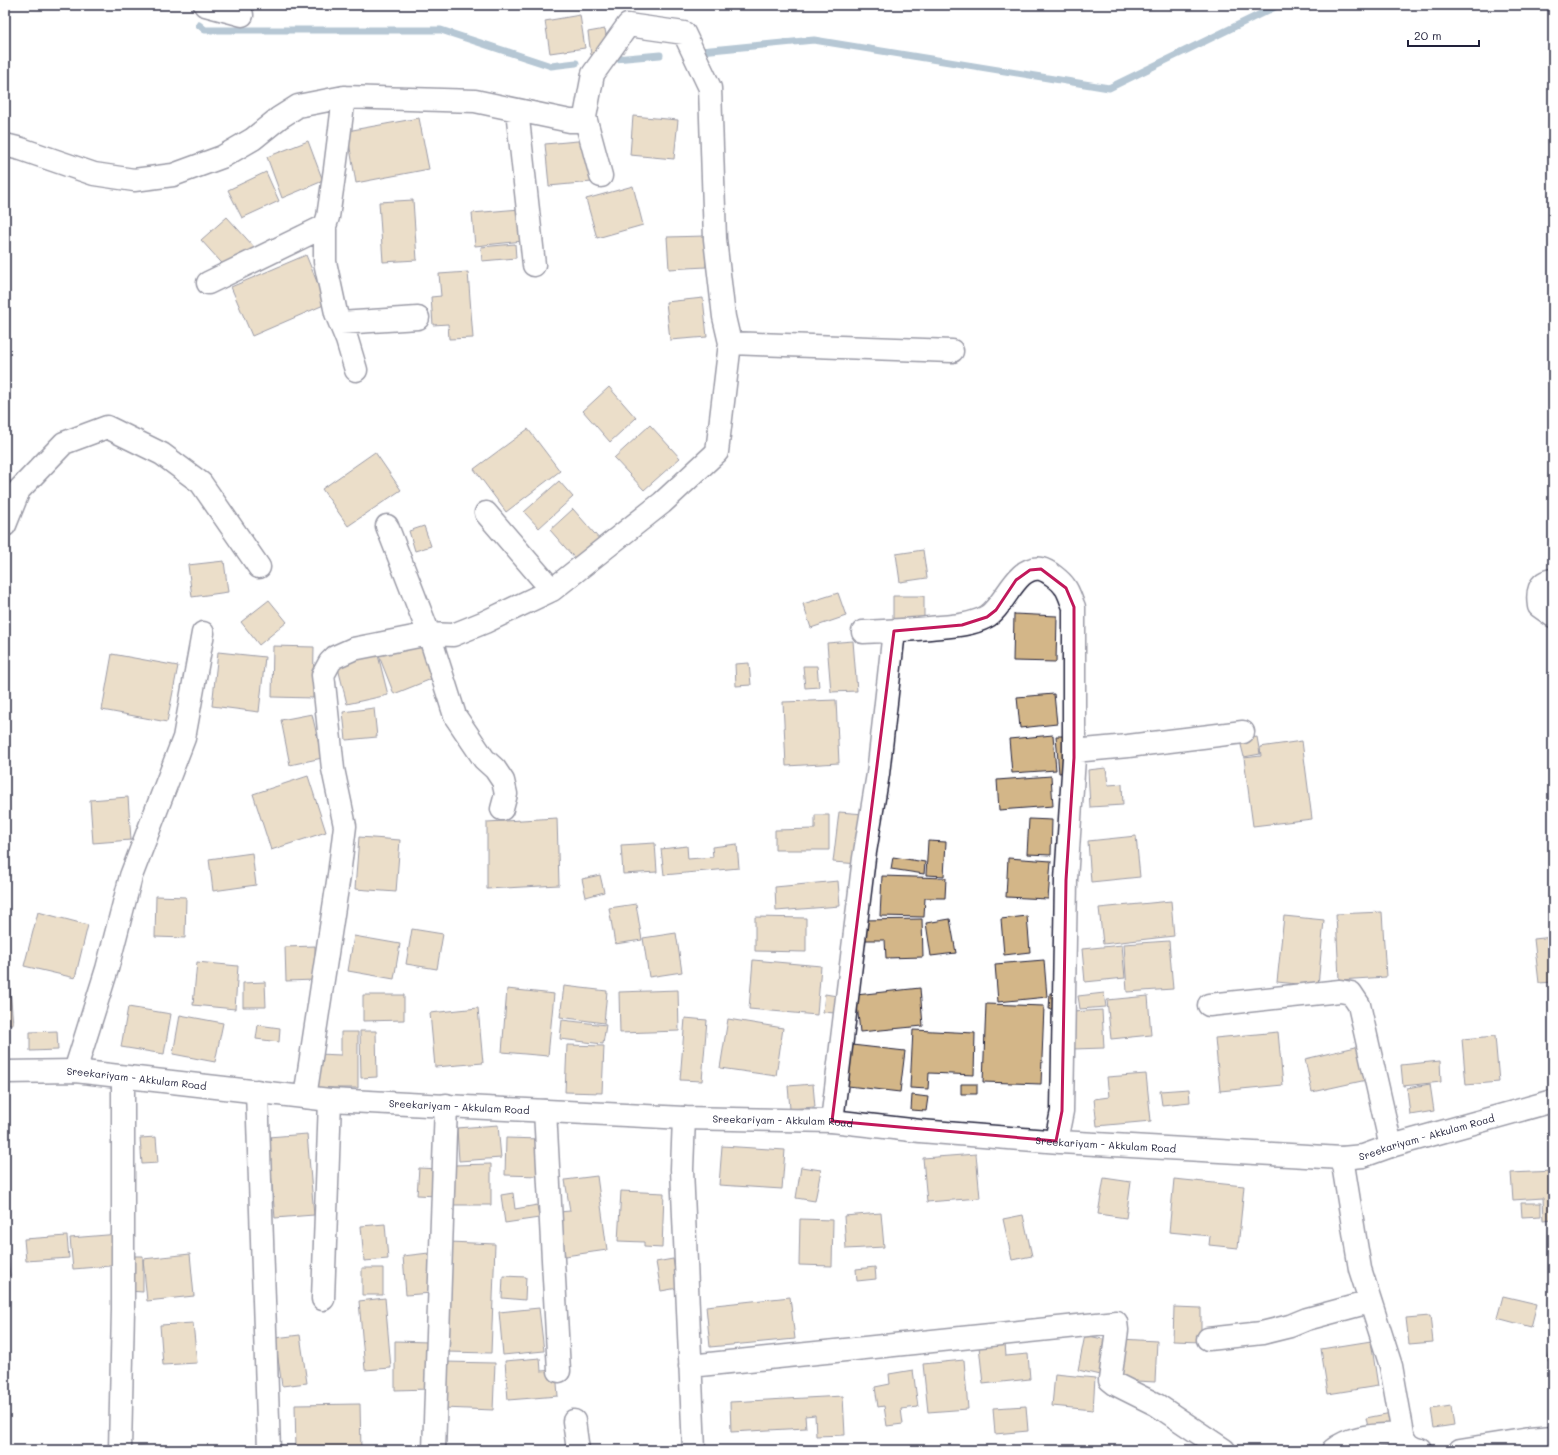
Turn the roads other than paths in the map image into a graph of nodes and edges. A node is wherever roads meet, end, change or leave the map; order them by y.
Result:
1 (208, 6) edge
2 (242, 15) dead end
3 (344, 96) junction
4 (517, 110) junction
5 (585, 117) junction
6 (5, 145) edge
7 (601, 176) dead end
8 (325, 226) junction
9 (534, 265) dead end
10 (208, 283) dead end
11 (418, 318) dead end
12 (340, 323) junction
13 (730, 343) junction
14 (952, 351) dead end
15 (356, 370) dead end
16 (486, 513) dead end
17 (5, 526) edge
18 (387, 526) dead end
19 (259, 567) dead end
20 (1553, 580) edge
21 (552, 590) junction
22 (1553, 616) edge
23 (894, 631) junction
24 (864, 632) dead end
25 (203, 633) dead end
26 (429, 634) junction
27 (1243, 732) dead end
28 (1074, 751) junction
29 (502, 809) dead end
30 (1209, 1005) dead end
31 (5, 1072) edge
32 (75, 1072) junction
33 (123, 1077) junction
34 (257, 1091) junction
35 (305, 1097) junction
36 (330, 1100) junction
37 (1553, 1101) edge
38 (446, 1105) junction
39 (545, 1111) junction
40 (684, 1118) junction
41 (832, 1121) junction
42 (1056, 1141) junction
43 (1391, 1146) junction
44 (1342, 1158) junction
45 (323, 1299) dead end
46 (1370, 1302) junction
47 (1208, 1339) dead end
48 (690, 1366) junction
49 (559, 1371) dead end
50 (574, 1421) dead end
51 (1553, 1437) edge
52 (1529, 1445) edge
53 (1413, 1446) edge
54 (120, 1450) edge
55 (269, 1450) edge
56 (434, 1450) edge
57 (578, 1450) edge
58 (694, 1450) edge
59 (1224, 1450) edge
60 (1333, 1450) edge
61 (1460, 1450) edge

1 - 2 street
3 - 4 street
3 - 6 street
3 - 8 street
4 - 5 street
4 - 9 street
5 - 7 street
5 - 13 street
8 - 10 street
8 - 12 street
11 - 12 street
12 - 15 street
13 - 14 street
13 - 21 street
16 - 21 street
17 - 19 street
18 - 26 street
20 - 22 street
21 - 26 street
23 - 24 street
23 - 28 street
23 - 41 street
25 - 32 street
26 - 29 street
26 - 35 street
27 - 28 street
28 - 42 street
30 - 43 street
31 - 32 street, Sreekariyam - Akkulam Road
32 - 33 street, Sreekariyam - Akkulam Road
33 - 34 street, Sreekariyam - Akkulam Road
33 - 54 street
34 - 35 street, Sreekariyam - Akkulam Road
34 - 55 street
35 - 36 street, Sreekariyam - Akkulam Road
36 - 38 street, Sreekariyam - Akkulam Road
36 - 45 street
37 - 43 street, Sreekariyam - Akkulam Road
38 - 39 street, Sreekariyam - Akkulam Road
38 - 56 street
39 - 40 street, Sreekariyam - Akkulam Road
39 - 49 street
40 - 41 street, Sreekariyam - Akkulam Road
40 - 48 street
41 - 42 street, Sreekariyam - Akkulam Road
42 - 44 street, Sreekariyam - Akkulam Road
43 - 44 street, Sreekariyam - Akkulam Road
44 - 46 street
46 - 47 street
46 - 53 street
48 - 58 street
48 - 59 street
50 - 57 street
51 - 52 street
52 - 61 street
53 - 60 street

